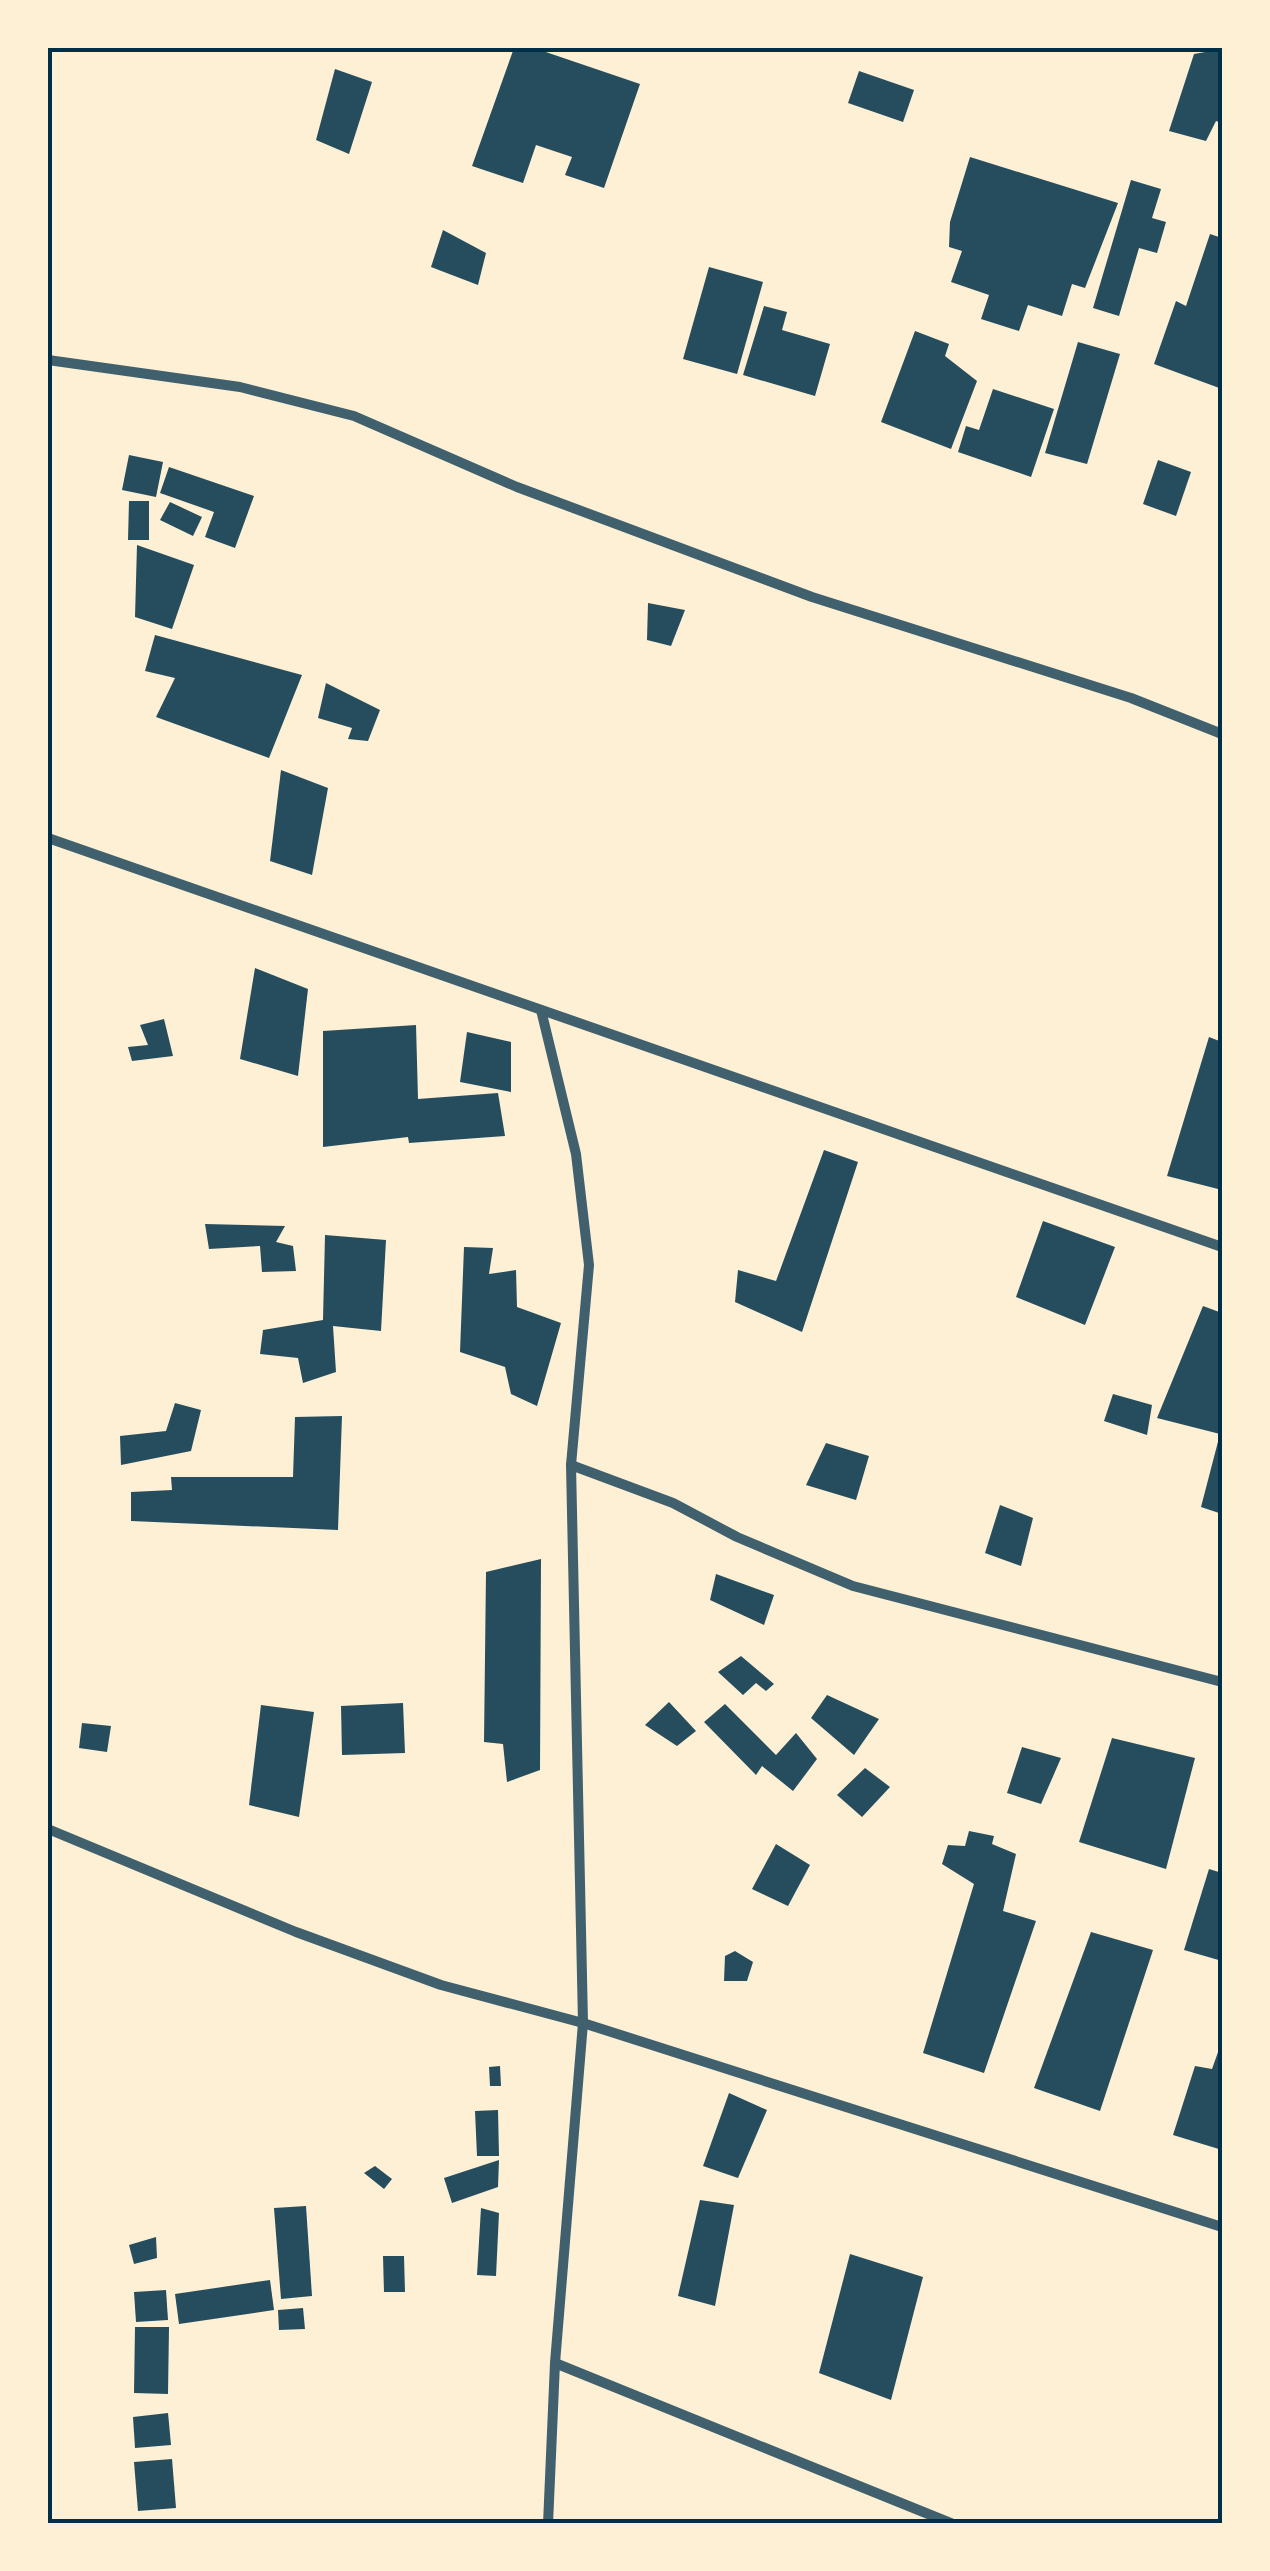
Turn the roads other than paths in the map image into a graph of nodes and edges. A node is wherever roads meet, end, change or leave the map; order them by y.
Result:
1 (48, 360) edge
2 (1222, 734) edge
3 (48, 838) edge
4 (541, 1010) junction
5 (1222, 1247) edge
6 (571, 1465) junction
7 (1222, 1682) edge
8 (48, 1829) edge
9 (583, 2023) junction
10 (1222, 2226) edge
11 (555, 2363) junction
12 (548, 2524) edge
13 (953, 2524) edge

1 - 2 street
3 - 4 street
4 - 5 street
4 - 6 street
6 - 7 street
6 - 9 street
8 - 9 street
9 - 10 street
9 - 11 street
11 - 12 street
11 - 13 street

